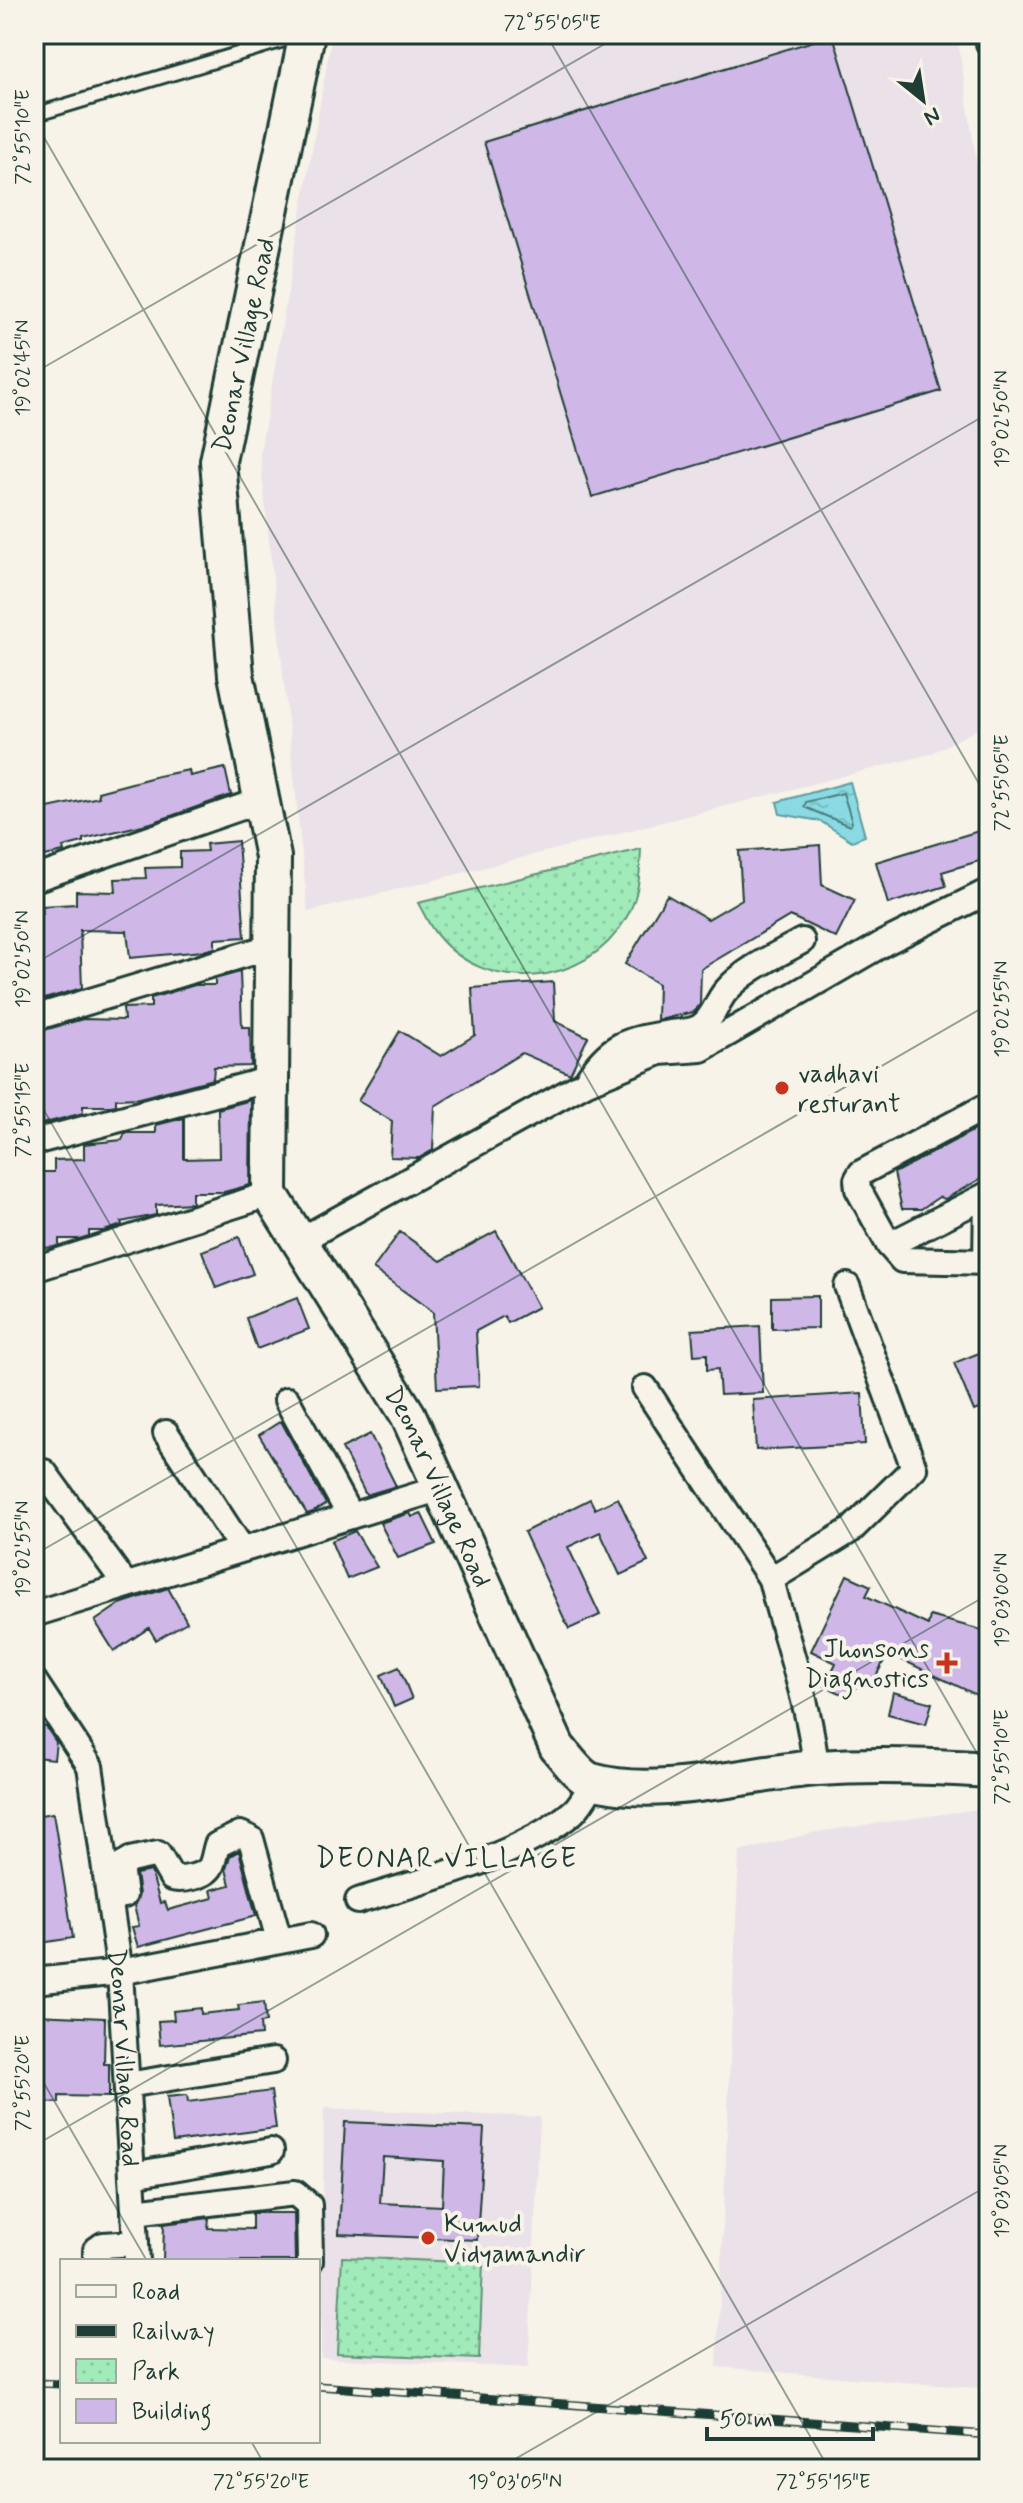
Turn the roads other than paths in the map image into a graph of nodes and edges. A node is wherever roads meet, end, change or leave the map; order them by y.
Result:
1 (306, 34) edge
2 (988, 34) edge
3 (989, 43) edge
4 (34, 115) edge
5 (262, 800) junction
6 (34, 879) edge
7 (989, 891) edge
8 (802, 941) dead end
9 (273, 946) junction
10 (34, 1018) edge
11 (271, 1079) junction
12 (585, 1083) junction
13 (989, 1105) edge
14 (34, 1142) edge
15 (270, 1194) junction
16 (988, 1194) edge
17 (299, 1241) junction
18 (889, 1245) junction
19 (988, 1262) edge
20 (34, 1269) edge
21 (847, 1286) dead end
22 (645, 1388) dead end
23 (287, 1400) dead end
24 (166, 1433) dead end
25 (44, 1472) dead end
26 (441, 1488) junction
27 (350, 1516) junction
28 (242, 1549) junction
29 (771, 1579) junction
30 (126, 1585) junction
31 (34, 1614) edge
32 (34, 1681) edge
33 (816, 1768) junction
34 (989, 1770) edge
35 (594, 1781) junction
36 (358, 1901) dead end
37 (130, 1932) dead end
38 (311, 1935) dead end
39 (279, 1940) junction
40 (120, 1972) junction
41 (34, 1981) edge
42 (273, 2061) dead end
43 (127, 2085) junction
44 (271, 2151) dead end
45 (132, 2175) junction
46 (142, 2211) junction
47 (141, 2255) edge
48 (96, 2259) edge
49 (310, 2259) edge

1 - 4 lane
1 - 5 main road, Deonar Village Road
2 - 3 street
5 - 6 street
5 - 9 main road, Deonar Village Road
7 - 12 street
8 - 12 street
9 - 10 street
9 - 11 main road, Deonar Village Road
11 - 14 street
11 - 15 main road, Deonar Village Road
12 - 17 street
13 - 18 street
15 - 17 main road, Deonar Village Road
15 - 20 street
16 - 18 street
16 - 19 street
17 - 26 main road, Deonar Village Road
18 - 19 street
21 - 29 street
22 - 29 street
23 - 27 street
24 - 28 street
25 - 30 street
26 - 27 street
26 - 35 main road, Deonar Village Road
27 - 28 street
28 - 30 street
29 - 33 street
30 - 31 street
32 - 40 street, Deonar Village Road
33 - 34 main road
33 - 35 main road
35 - 36 street
37 - 39 street
38 - 39 street
39 - 40 street
40 - 41 street
40 - 43 street, Deonar Village Road
42 - 43 street
43 - 45 street, Deonar Village Road
44 - 45 street
45 - 46 street, Deonar Village Road
46 - 47 street, Deonar Village Road
46 - 49 street
47 - 48 street

